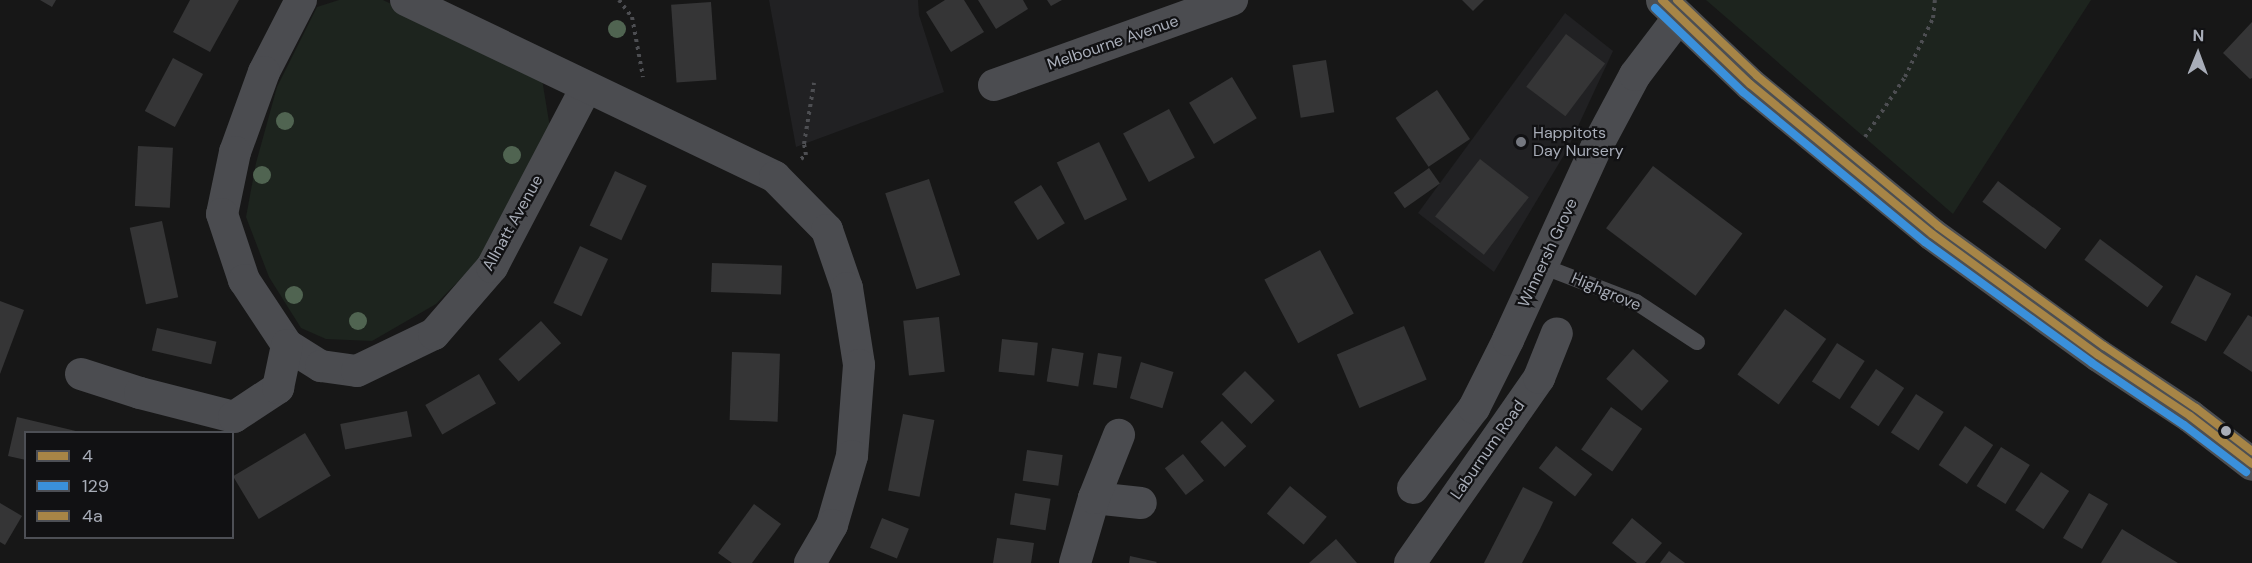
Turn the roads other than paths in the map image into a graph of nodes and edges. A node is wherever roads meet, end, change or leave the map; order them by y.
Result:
1 (301, 0) edge
2 (406, 0) edge
3 (1232, 0) edge
4 (1670, 9) edge
5 (994, 85) dead end
6 (586, 88) junction
7 (1542, 266) junction
8 (1557, 333) dead end
9 (1697, 342) dead end
10 (287, 345) junction
11 (81, 374) dead end
12 (1119, 435) dead end
13 (2252, 464) edge
14 (1413, 488) dead end
15 (1094, 498) junction
16 (1141, 503) dead end
17 (810, 563) edge
18 (1075, 563) edge
19 (1410, 563) edge

1 - 10 street, Allnatt Avenue
2 - 6 street
3 - 5 street, Melbourne Avenue
4 - 7 street, Winnersh Grove
4 - 13 main road
6 - 10 street, Allnatt Avenue
6 - 17 street
7 - 9 lane, Highgrove
7 - 14 street, Winnersh Grove
8 - 19 street, Laburnum Road
10 - 11 street
12 - 15 street
15 - 16 street
15 - 18 street

